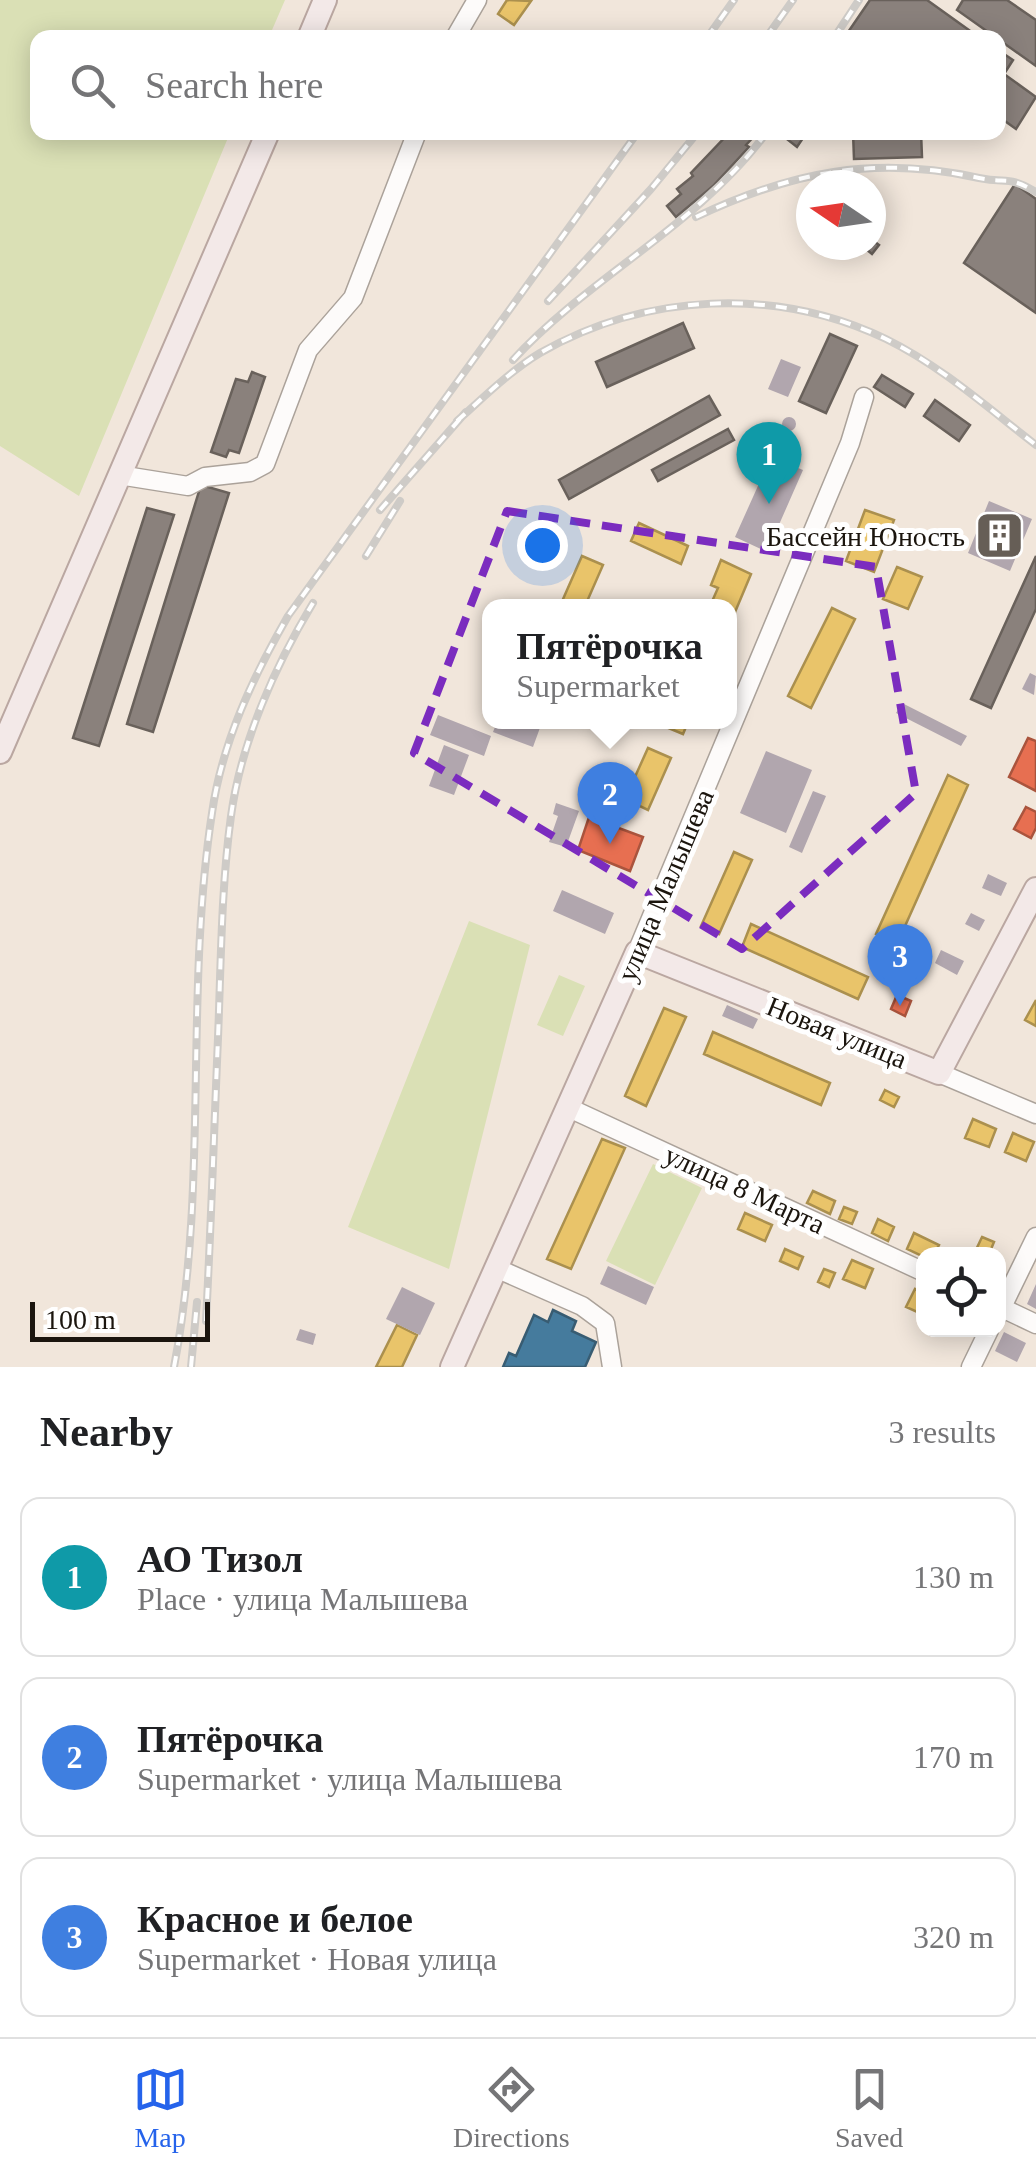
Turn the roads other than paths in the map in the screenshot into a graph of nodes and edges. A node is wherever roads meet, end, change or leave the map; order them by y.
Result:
1 (325, 0) edge
2 (472, 2) edge
3 (312, 30) edge
4 (460, 30) edge
5 (265, 140) edge
6 (414, 140) edge
7 (864, 397) dead end
8 (119, 475) junction
9 (737, 714) edge
10 (731, 729) edge
11 (0, 752) edge
12 (1036, 889) edge
13 (637, 952) junction
14 (939, 1073) junction
15 (566, 1107) junction
16 (1036, 1114) edge
17 (1036, 1237) edge
18 (496, 1268) junction
19 (916, 1268) edge
20 (1006, 1298) edge
21 (1006, 1312) edge
22 (1036, 1324) edge
23 (986, 1337) edge
24 (452, 1367) edge
25 (612, 1367) edge
26 (971, 1367) edge

1 - 3 main road
2 - 4 street
5 - 8 main road
6 - 8 street
7 - 9 street, улица Малышева
8 - 11 main road
10 - 13 street, улица Малышева
12 - 14 main road
13 - 14 main road, Новая улица
13 - 15 main road, улица Малышева
14 - 16 street, Новая улица
15 - 18 main road, улица Малышева
15 - 19 street, улица 8 Марта
17 - 20 street
18 - 24 main road, улица Малышева
18 - 25 street
21 - 22 street
23 - 26 street

